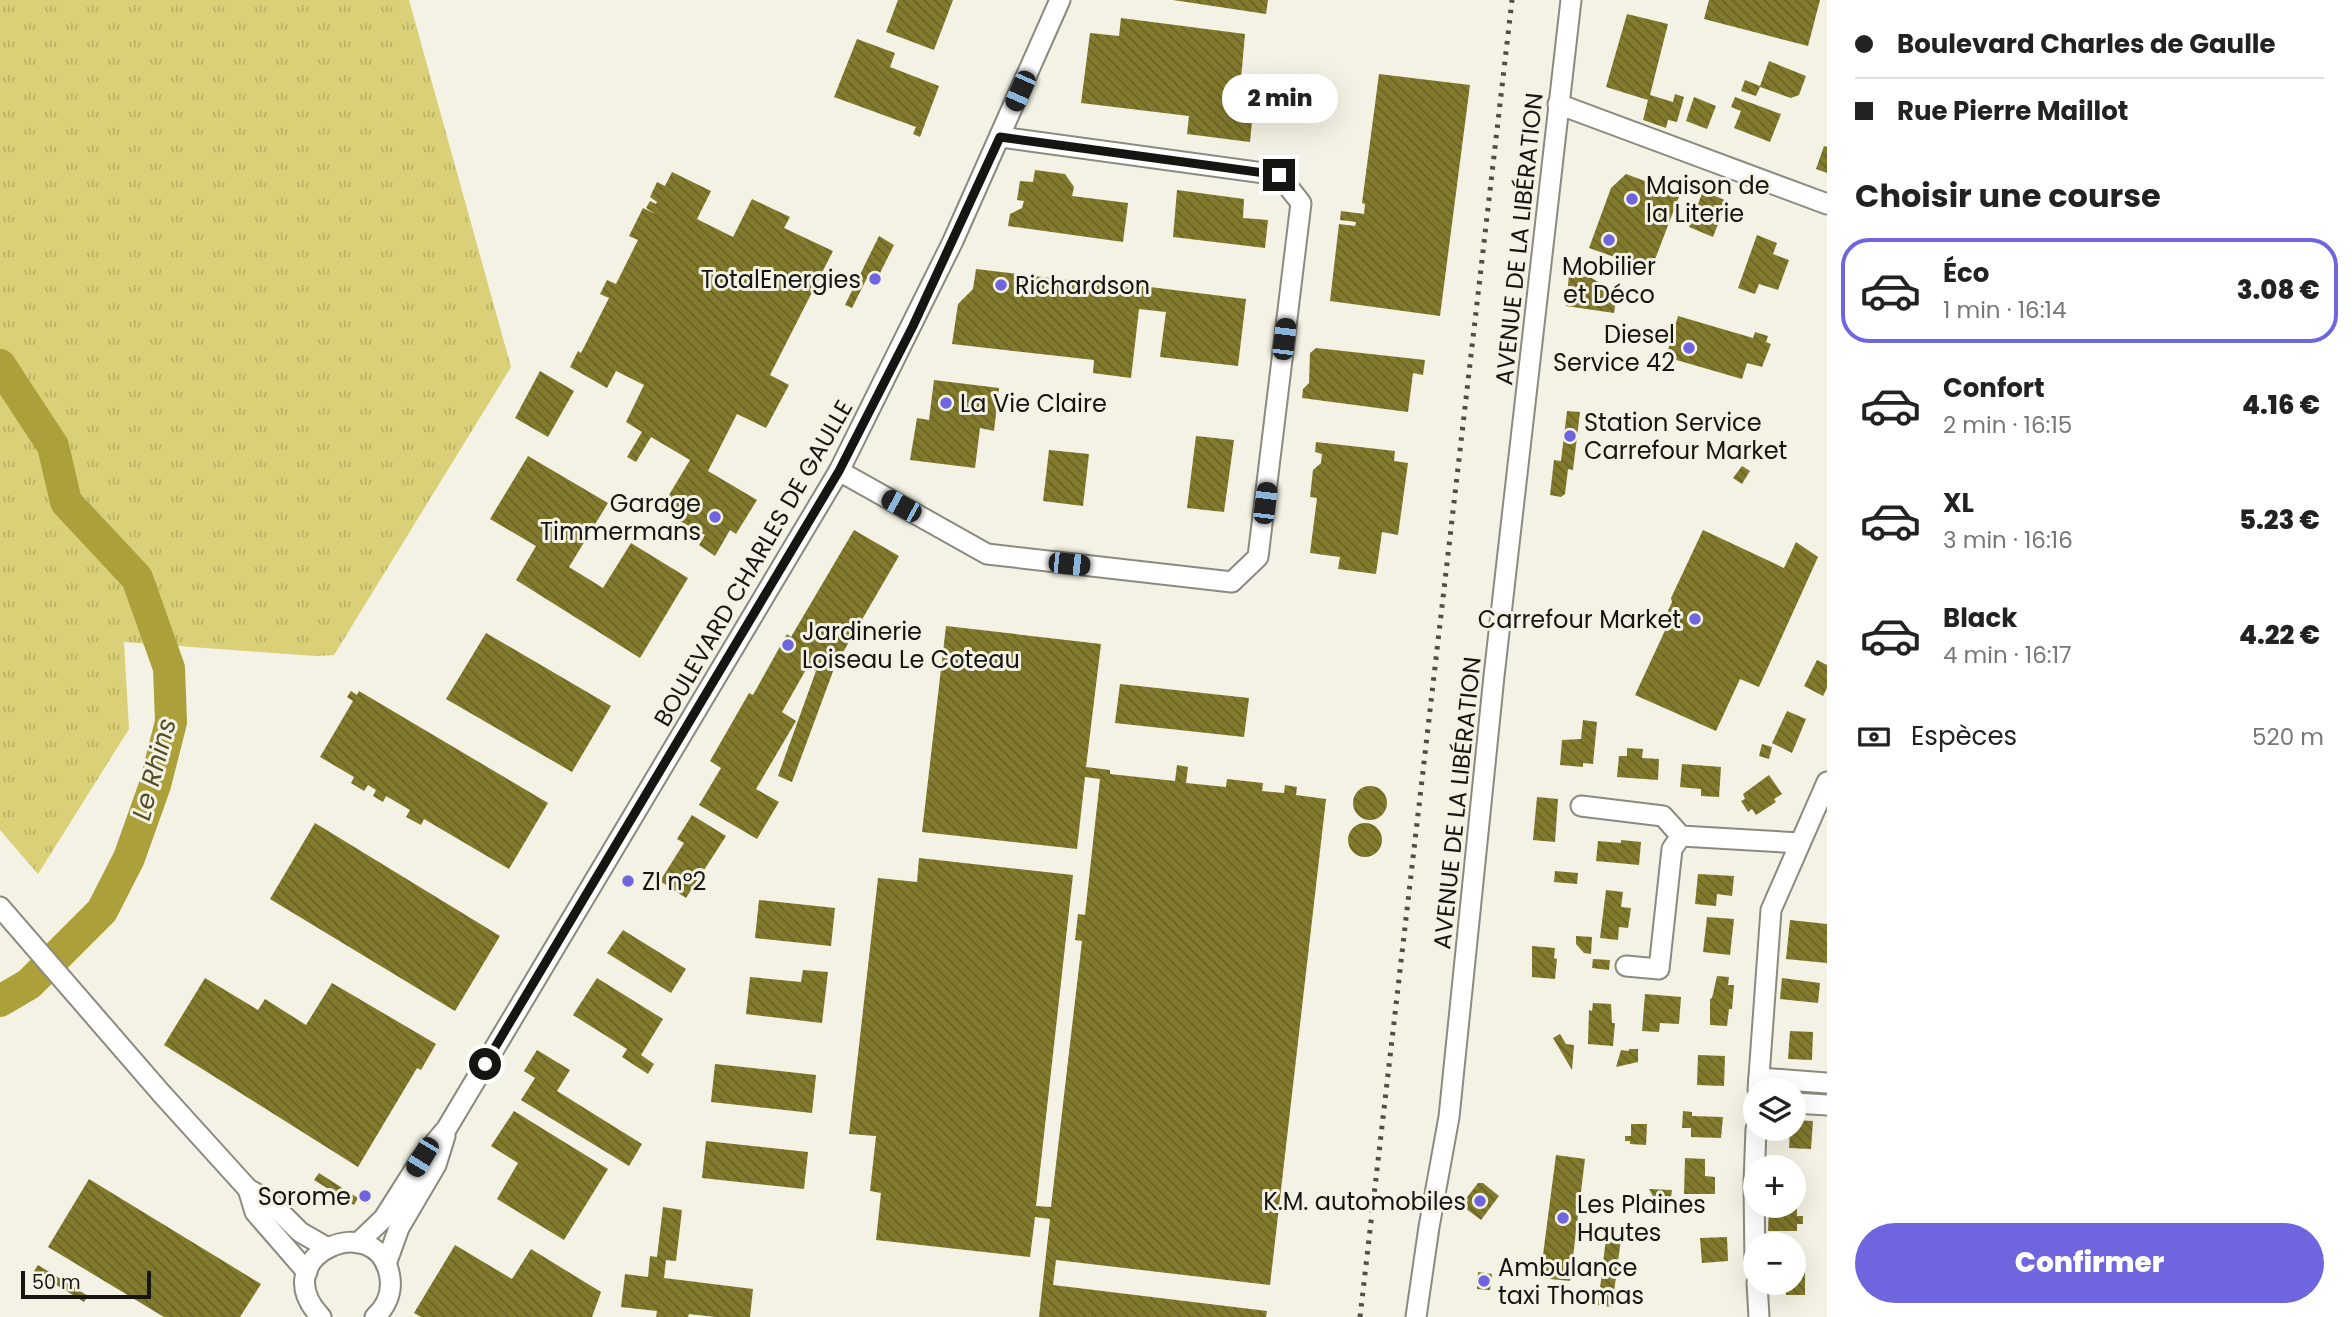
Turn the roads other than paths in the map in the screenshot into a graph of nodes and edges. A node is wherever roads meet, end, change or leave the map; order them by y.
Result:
1 (1060, 0) edge
2 (1571, 0) edge
3 (1559, 104) junction
4 (1000, 137) junction
5 (1827, 204) edge
6 (839, 471) junction
7 (1827, 782) edge
8 (1580, 806) dead end
9 (1681, 836) junction
10 (1801, 843) junction
11 (0, 907) edge
12 (1626, 966) dead end
13 (1758, 1078) edge
14 (1806, 1083) edge
15 (1827, 1083) edge
16 (1806, 1104) edge
17 (1827, 1105) edge
18 (447, 1128) junction
19 (1756, 1141) edge
20 (248, 1189) junction
21 (1755, 1232) edge
22 (358, 1243) junction
23 (327, 1247) junction
24 (386, 1264) junction
25 (307, 1272) junction
26 (1758, 1295) edge
27 (381, 1314) edge
28 (317, 1315) edge
29 (1416, 1317) edge
30 (1759, 1317) edge

1 - 4 street, BOULEVARD CHARLES DE GAULLE
2 - 3 street, AVENUE DE LA LIBÉRATION
3 - 5 street
3 - 29 street, AVENUE DE LA LIBÉRATION
4 - 6 street, BOULEVARD CHARLES DE GAULLE
4 - 6 street
6 - 18 street, BOULEVARD CHARLES DE GAULLE
7 - 10 street
8 - 9 street
9 - 10 street
9 - 12 street
10 - 13 street
11 - 20 street
14 - 15 street
16 - 17 street
18 - 22 street, BOULEVARD CHARLES DE GAULLE
18 - 24 street, BOULEVARD CHARLES DE GAULLE
19 - 21 street
20 - 23 street
20 - 25 street
22 - 23 street
22 - 24 street
23 - 25 street
24 - 27 street
25 - 28 street
26 - 30 street

